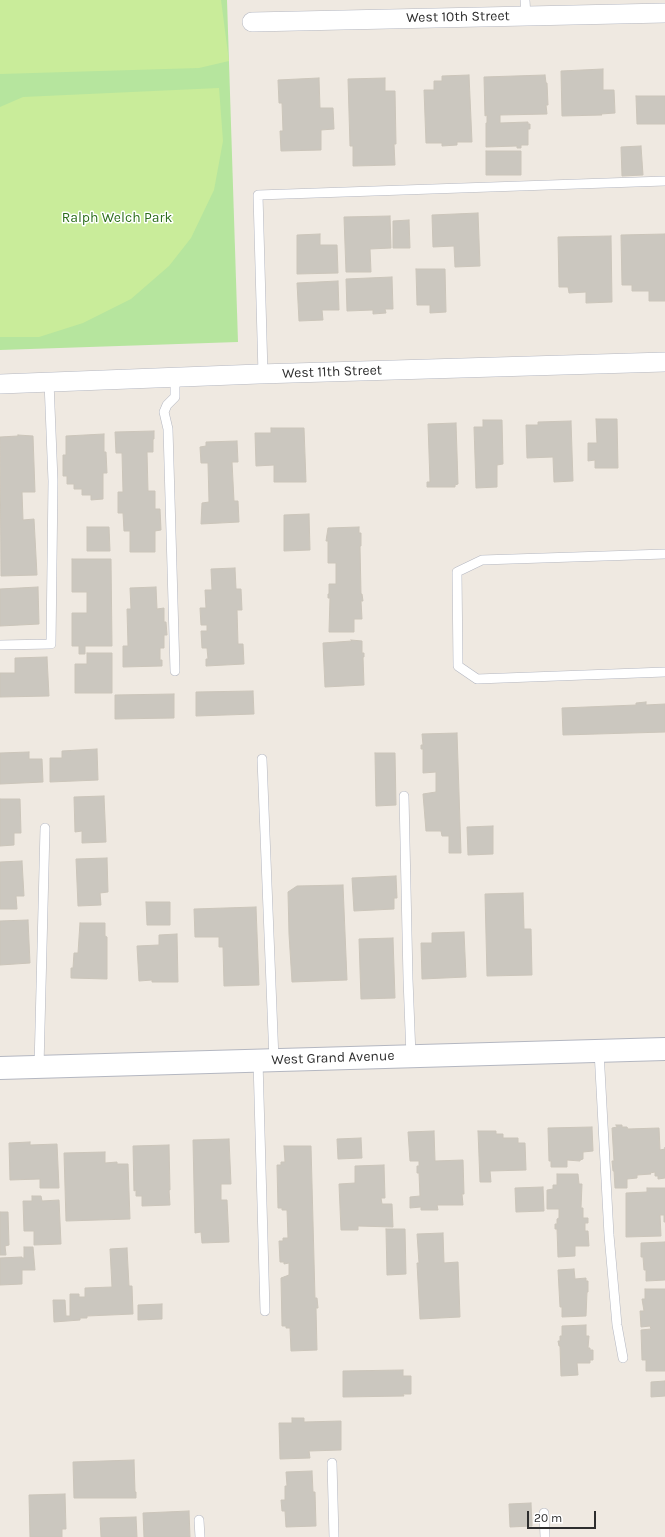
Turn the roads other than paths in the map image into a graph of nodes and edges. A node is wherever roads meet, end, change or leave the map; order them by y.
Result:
1 (526, 8) edge
2 (665, 13) edge
3 (252, 22) dead end
4 (665, 181) edge
5 (665, 362) edge
6 (263, 374) junction
7 (175, 377) junction
8 (49, 382) junction
9 (0, 384) edge
10 (665, 554) edge
11 (0, 645) edge
12 (175, 671) dead end
13 (665, 672) edge
14 (262, 759) dead end
15 (404, 796) dead end
16 (45, 828) dead end
17 (665, 1049) edge
18 (599, 1051) junction
19 (411, 1056) junction
20 (266, 1060) junction
21 (39, 1067) junction
22 (0, 1068) edge
23 (265, 1311) dead end
24 (623, 1358) dead end
25 (332, 1463) dead end
26 (544, 1513) dead end
27 (199, 1520) dead end
28 (200, 1537) edge
29 (334, 1537) edge
30 (545, 1537) edge

1 - 2 street, West 10th Street
1 - 3 street, West 10th Street
4 - 6 lane
5 - 6 street, West 11th Street
6 - 7 street, West 11th Street
7 - 8 street, West 11th Street
7 - 12 lane
8 - 9 street, West 11th Street
8 - 11 lane
10 - 13 lane
14 - 20 lane
15 - 19 lane
16 - 21 lane
17 - 18 street, West Grand Avenue
18 - 19 street, West Grand Avenue
18 - 24 lane
19 - 20 street, West Grand Avenue
20 - 21 street, West Grand Avenue
20 - 23 lane
21 - 22 street, West Grand Avenue
25 - 29 lane
26 - 30 lane
27 - 28 lane

